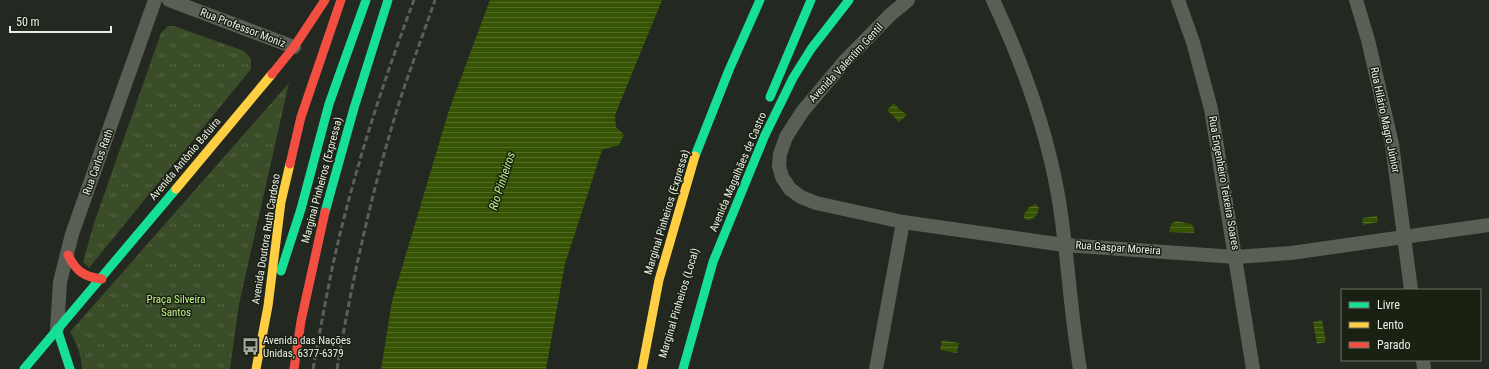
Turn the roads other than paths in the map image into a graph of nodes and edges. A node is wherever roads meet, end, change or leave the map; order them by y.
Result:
1 (155, 0) edge
2 (169, 0) edge
3 (325, 0) edge
4 (340, 0) edge
5 (366, 0) edge
6 (388, 0) edge
7 (760, 0) edge
8 (811, 0) edge
9 (849, 0) edge
10 (908, 0) edge
11 (993, 0) edge
12 (1178, 0) edge
13 (1356, 0) edge
14 (294, 47) junction
15 (765, 107) dead end
16 (780, 154) joint
17 (903, 222) junction
18 (1489, 225) edge
19 (1405, 238) junction
20 (1064, 245) junction
21 (68, 255) junction
22 (1236, 257) junction
23 (102, 278) junction
24 (1411, 289) edge
25 (268, 306) junction
26 (57, 329) junction
27 (24, 369) edge
28 (70, 369) edge
29 (256, 369) edge
30 (294, 369) edge
31 (642, 369) edge
32 (683, 369) edge
33 (876, 369) edge
34 (1080, 369) edge
35 (1253, 369) edge

1 - 21 street, Rua Carlos Rath
2 - 14 street, Rua Professor Moniz
3 - 14 main road, Avenida Antônio Batuira
4 - 25 main road, Avenida Doutora Ruth Cardoso
5 - 25 main road
6 - 30 main road, Marginal Pinheiros (Expressa)
7 - 31 main road, Marginal Pinheiros (Expressa)
8 - 15 main road
9 - 32 main road, Avenida Magalhães de Castro
10 - 16 street, Avenida Valentim Gentil
11 - 20 street
12 - 22 street, Rua Engenheiro Teixeira Soares
13 - 19 street, Rua Hilário Magro Júnior
14 - 23 main road, Avenida Antônio Batuira
16 - 17 street, Rua Gaspar Moreira
17 - 20 street, Rua Gaspar Moreira
17 - 33 street
18 - 19 street, Rua Gaspar Moreira
19 - 22 street, Rua Gaspar Moreira
19 - 24 street, Rua Hilário Magro Júnior
20 - 22 street, Rua Gaspar Moreira
20 - 34 street
21 - 23 main road
21 - 26 street, Rua Carlos Rath
22 - 35 street, Rua Engenheiro Teixeira Soares
23 - 26 main road, Avenida Antônio Batuira
25 - 29 main road, Avenida Doutora Ruth Cardoso
26 - 27 main road, Avenida Antônio Batuira
26 - 28 main road

